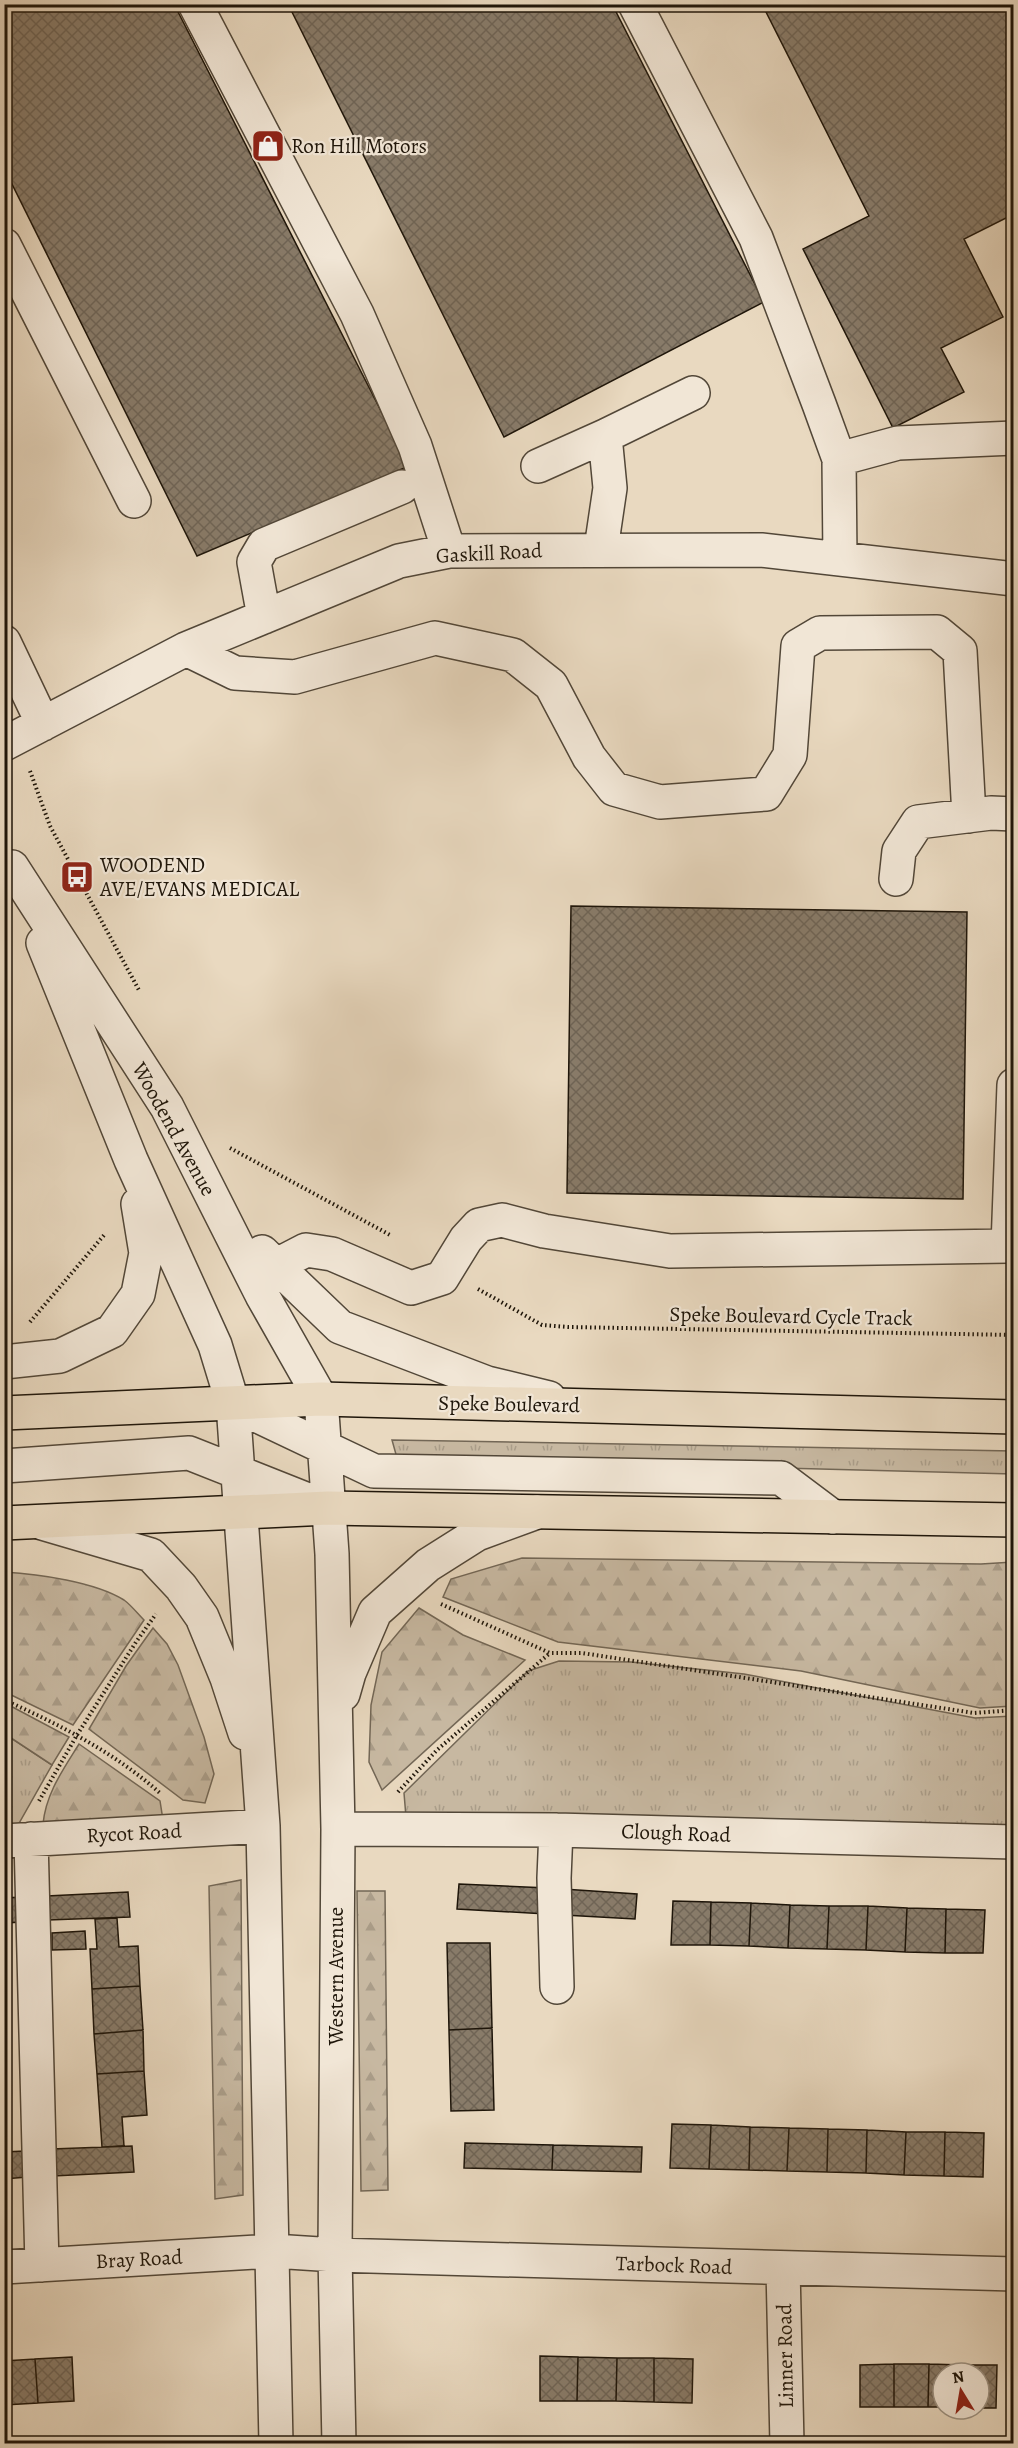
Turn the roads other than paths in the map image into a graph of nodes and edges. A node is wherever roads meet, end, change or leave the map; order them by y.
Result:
1 (195, 4) edge
2 (634, 4) edge
3 (4, 245) edge
4 (693, 393) dead end
5 (605, 436) junction
6 (1014, 438) edge
7 (839, 459) junction
8 (538, 466) dead end
9 (402, 486) dead end
10 (134, 501) dead end
11 (601, 549) junction
12 (449, 551) junction
13 (840, 559) junction
14 (1014, 579) edge
15 (264, 617) junction
16 (4, 642) edge
17 (186, 649) junction
18 (22, 735) edge
19 (1014, 814) edge
20 (969, 816) junction
21 (8, 859) edge
22 (896, 879) dead end
23 (1014, 1085) edge
24 (167, 1107) junction
25 (131, 1161) junction
26 (1011, 1246) edge
27 (277, 1266) junction
28 (4, 1362) edge
29 (321, 1399) junction
30 (233, 1404) junction
31 (578, 1406) junction
32 (4, 1413) edge
33 (1014, 1417) edge
34 (324, 1447) junction
35 (4, 1466) edge
36 (237, 1472) junction
37 (328, 1508) junction
38 (539, 1512) junction
39 (240, 1513) junction
40 (833, 1517) junction
41 (1014, 1520) edge
42 (38, 1522) junction
43 (4, 1523) edge
44 (335, 1719) junction
45 (259, 1777) junction
46 (263, 1826) junction
47 (338, 1829) junction
48 (556, 1830) junction
49 (18, 1840) edge
50 (1014, 1842) edge
51 (557, 1987) dead end
52 (273, 2251) junction
53 (335, 2255) junction
54 (42, 2265) junction
55 (4, 2267) edge
56 (783, 2268) junction
57 (1014, 2274) edge
58 (276, 2444) edge
59 (339, 2444) edge
60 (787, 2444) edge

1 - 12 street
2 - 7 street
3 - 10 street
4 - 5 street
5 - 8 street
5 - 11 street
6 - 7 street
7 - 13 street
9 - 15 street
11 - 12 street, Gaskill Road
11 - 13 street, Gaskill Road
12 - 15 street, Gaskill Road
13 - 14 street, Gaskill Road
15 - 17 street, Gaskill Road
16 - 18 street
17 - 18 street, Gaskill Road
17 - 20 street
19 - 20 street
20 - 22 street
21 - 24 street, Woodend Avenue
21 - 25 street, Woodend Avenue
23 - 26 street
24 - 27 street
24 - 29 street, Woodend Avenue
25 - 28 street
25 - 30 street, Woodend Avenue
26 - 27 street
27 - 31 street
29 - 30 highway, Speke Boulevard
29 - 31 highway, Speke Boulevard
29 - 34 street, Western Avenue
30 - 32 highway, Speke Boulevard
30 - 34 street
30 - 36 street, Woodend Avenue
31 - 33 highway, Speke Boulevard
34 - 37 street, Western Avenue
34 - 40 street
35 - 36 street
36 - 37 street
36 - 39 street, Woodend Avenue
37 - 38 highway
37 - 39 highway
37 - 44 street, Western Avenue
38 - 40 highway
38 - 44 street
39 - 42 highway
39 - 45 street
40 - 41 highway
42 - 43 highway
42 - 45 street
44 - 47 street, Western Avenue
45 - 46 street
46 - 49 street, Rycot Road
46 - 52 street
47 - 48 street, Clough Road
47 - 53 street, Western Avenue
48 - 50 street, Clough Road
48 - 51 street
49 - 54 street
52 - 53 street, Bray Road
52 - 54 street, Bray Road
52 - 58 street
53 - 56 street, Tarbock Road
53 - 59 street, Western Avenue
54 - 55 street, Bray Road
56 - 57 street, Tarbock Road
56 - 60 street, Linner Road

